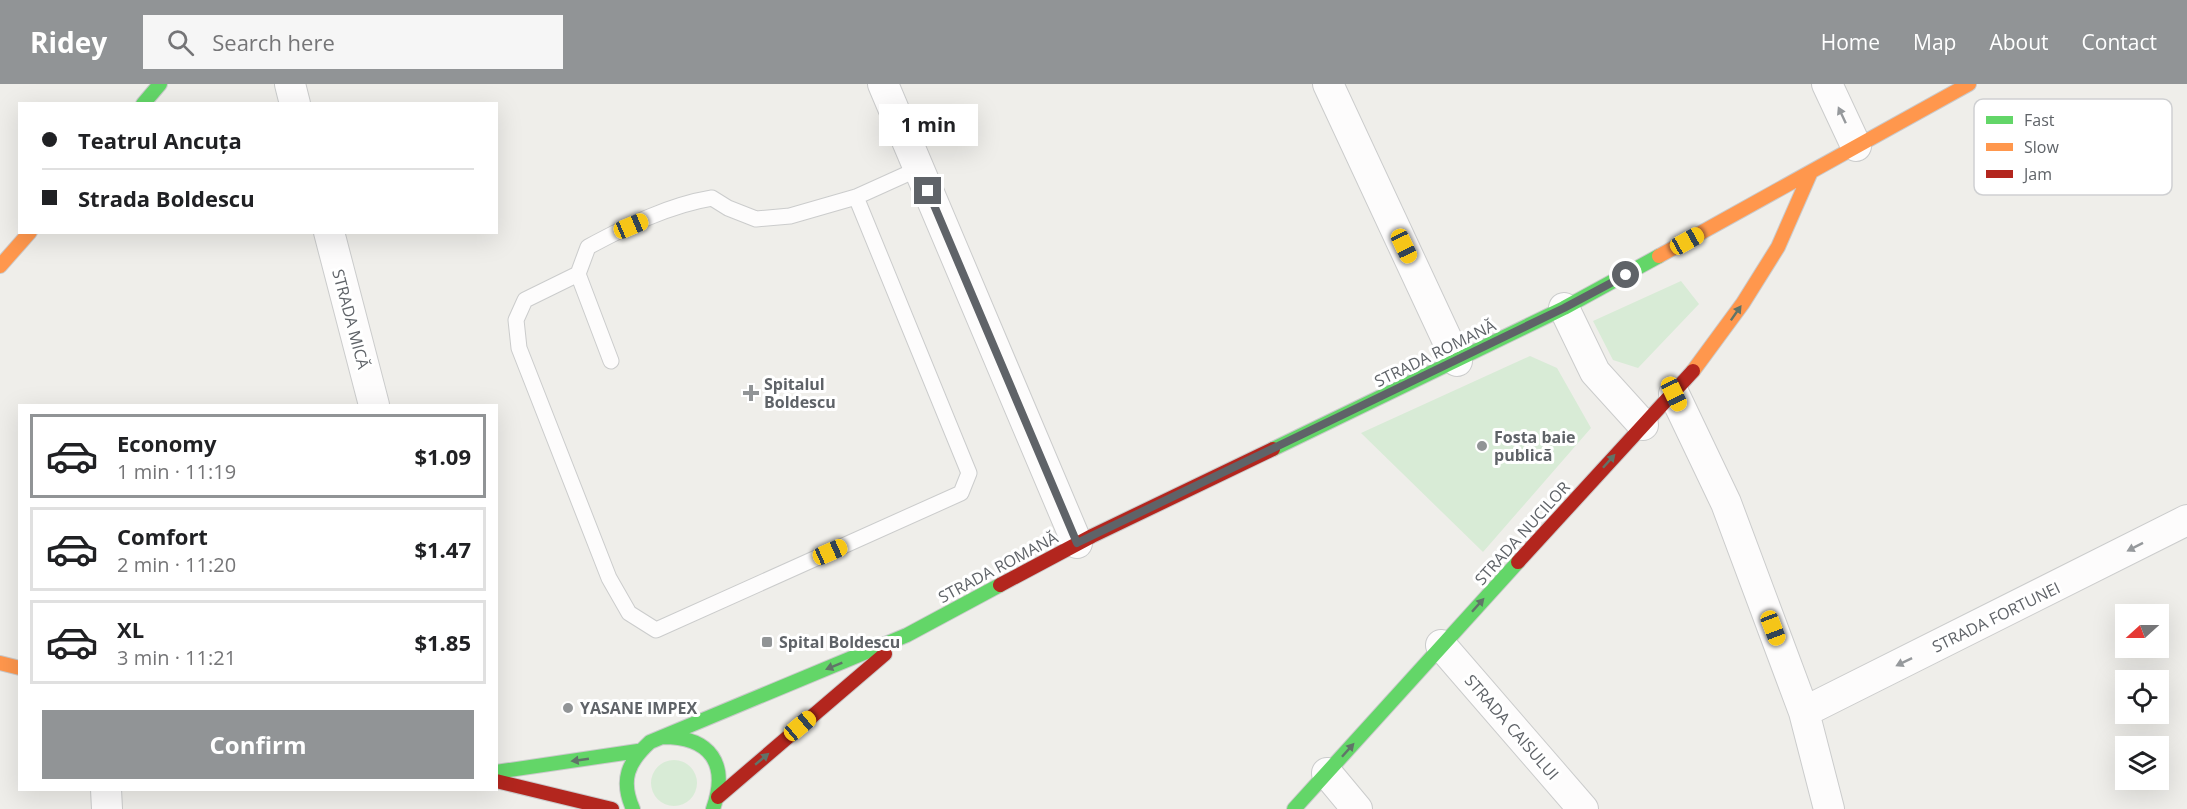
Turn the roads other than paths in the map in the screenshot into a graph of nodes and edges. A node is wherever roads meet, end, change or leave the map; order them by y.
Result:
1 (290, 84) edge
2 (883, 84) edge
3 (1328, 84) edge
4 (1827, 84) edge
5 (1969, 84) edge
6 (294, 102) edge
7 (1856, 146) junction
8 (918, 169) junction
9 (1809, 174) junction
10 (856, 197) junction
11 (28, 234) edge
12 (330, 234) edge
13 (0, 266) edge
14 (578, 274) junction
15 (1564, 308) junction
16 (611, 361) dead end
17 (1457, 361) junction
18 (1674, 394) junction
19 (374, 404) edge
20 (1643, 424) junction
21 (2187, 520) edge
22 (1077, 543) junction
23 (907, 635) junction
24 (1441, 645) junction
25 (0, 663) edge
26 (18, 668) edge
27 (1804, 712) junction
28 (663, 737) junction
29 (638, 751) junction
30 (498, 772) edge
31 (1327, 773) junction
32 (498, 781) edge
33 (106, 791) edge
34 (715, 803) edge
35 (107, 809) edge
36 (612, 809) edge
37 (633, 809) edge
38 (1294, 809) edge
39 (1357, 809) edge
40 (1583, 809) edge
41 (1829, 809) edge

1 - 6 street
2 - 8 street
3 - 17 street
7 -> 4 street
5 - 7 street, STRADA ROMANĂ
7 - 9 street, STRADA ROMANĂ
8 - 10 lane
8 - 22 street
9 - 15 street, STRADA ROMANĂ
18 -> 9 street, STRADA NUCILOR
10 - 14 lane
10 - 14 lane
11 - 13 street
12 - 19 street, STRADA MICĂ
14 - 16 lane
15 - 17 street, STRADA ROMANĂ
15 - 20 street
17 - 22 street, STRADA ROMANĂ
18 - 20 street, STRADA NUCILOR
18 - 27 street
24 -> 20 street, STRADA NUCILOR
21 -> 27 street, STRADA FORTUNEI
22 - 23 street, STRADA ROMANĂ
23 -> 28 street, STRADA ROMANĂ
34 -> 23 street, STRADA ROMANĂ
31 -> 24 street, STRADA NUCILOR
24 - 40 street, STRADA CAISULUI
25 - 26 street
27 - 41 street
28 - 29 street, STRADA ROMANĂ
28 - 34 street
29 -> 30 street
29 - 37 street
31 - 38 street, STRADA NUCILOR
31 - 39 street
32 - 36 street
33 - 35 street

